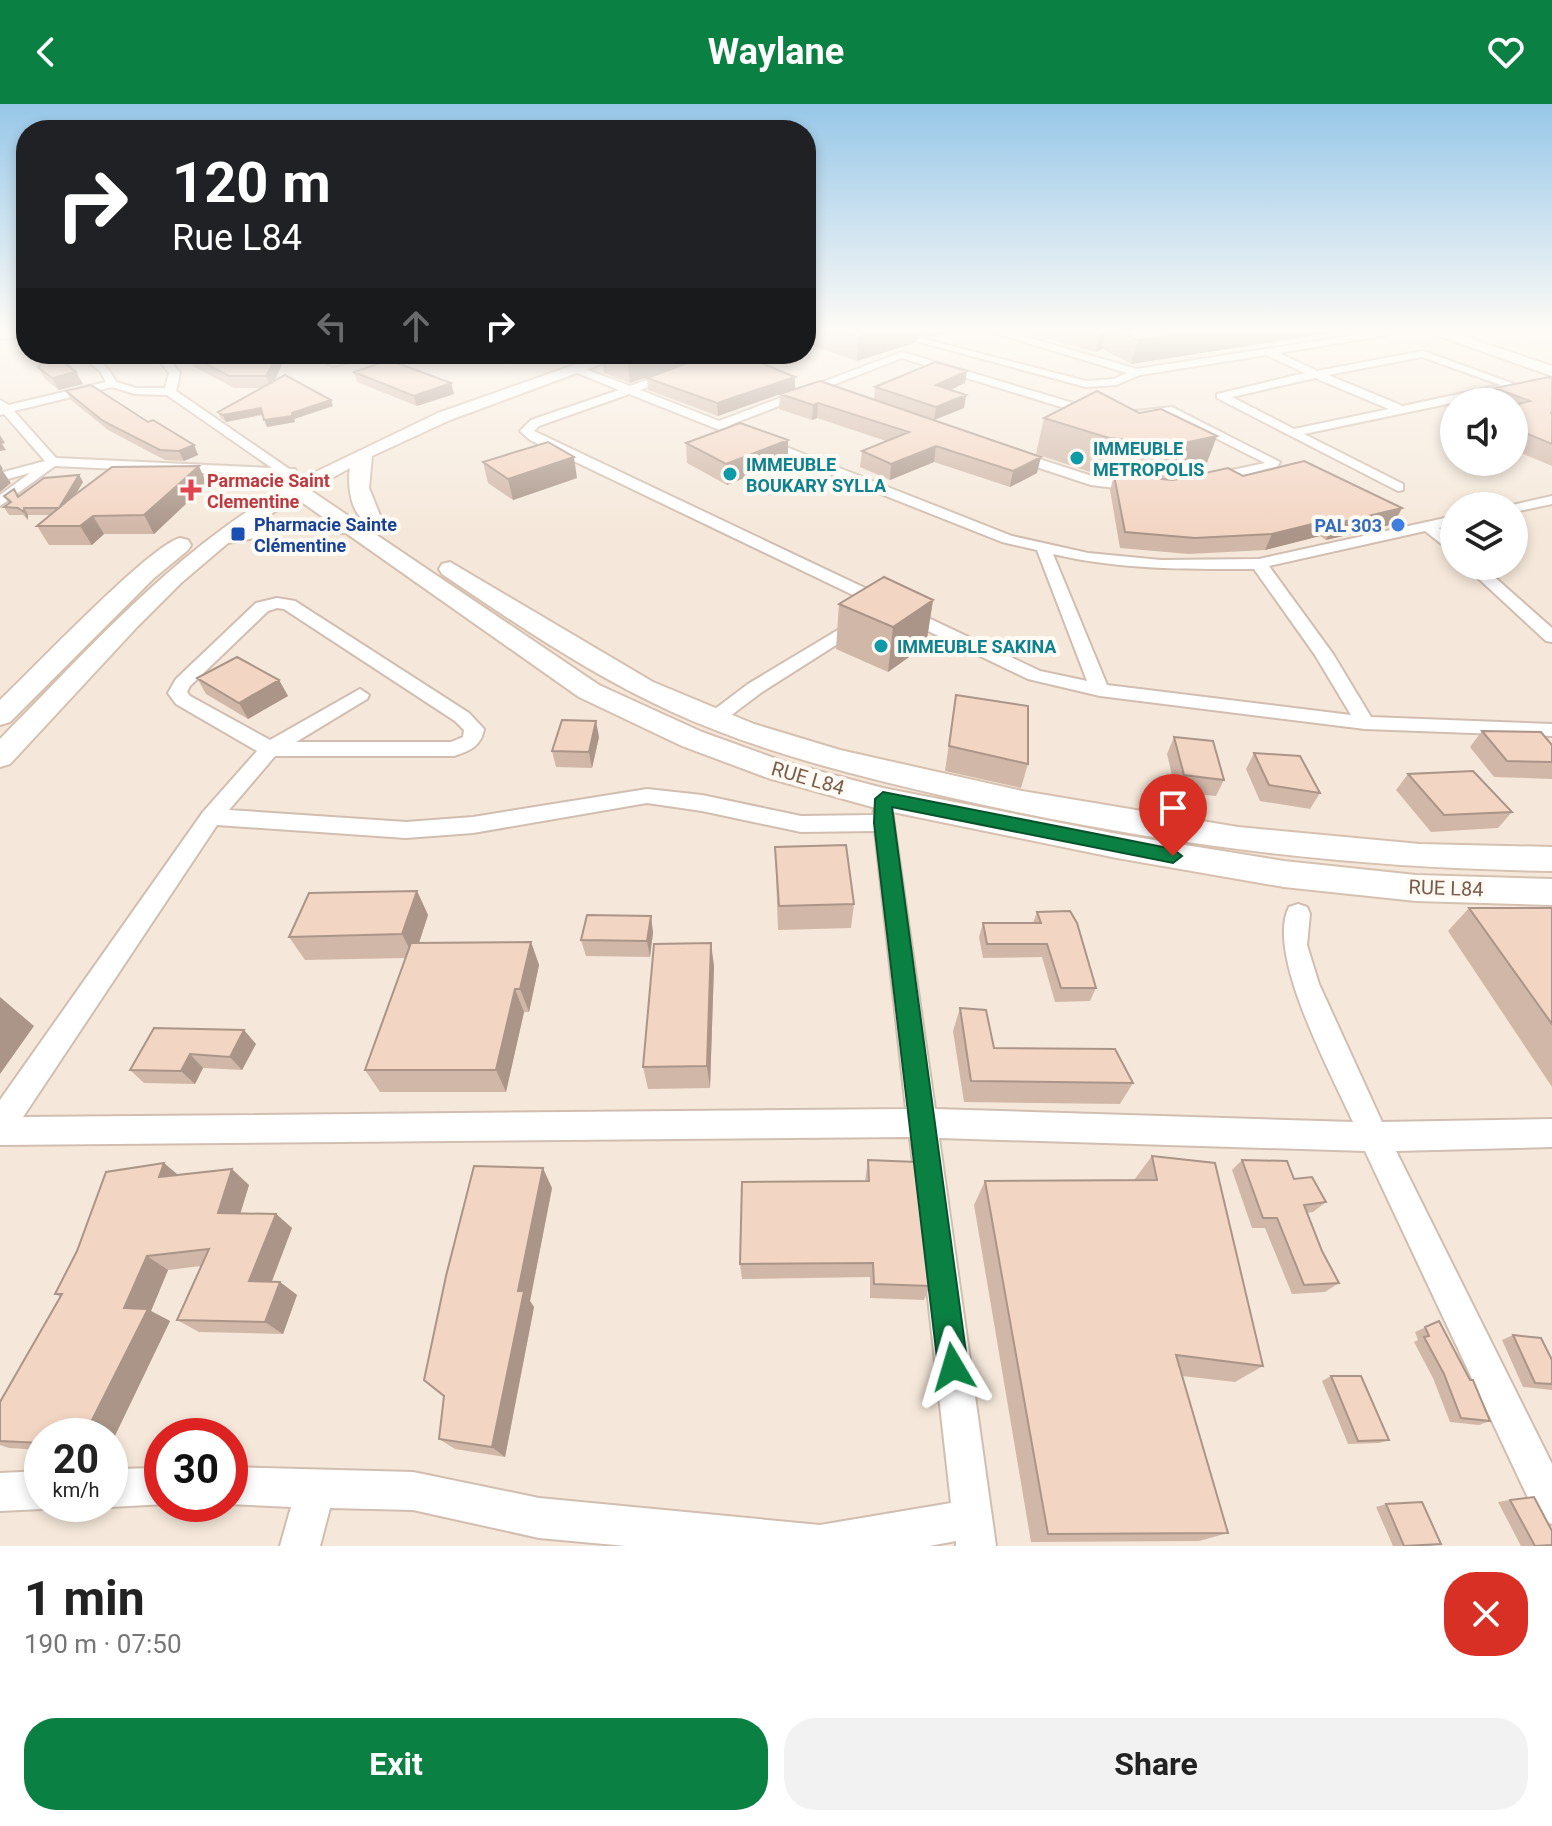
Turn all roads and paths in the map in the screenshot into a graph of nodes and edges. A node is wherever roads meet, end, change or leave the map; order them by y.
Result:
1 (52, 397) edge
2 (178, 397) edge
3 (469, 397) edge
4 (498, 397) edge
5 (604, 397) edge
6 (649, 397) edge
7 (793, 397) edge
8 (1043, 397) edge
9 (1223, 397) edge
10 (1371, 397) edge
11 (1463, 397) edge
12 (3, 408) edge
13 (1401, 410) junction
14 (722, 424) junction
15 (1291, 433) junction
16 (993, 448) edge
17 (363, 456) junction
18 (52, 462) junction
19 (0, 477) edge
20 (301, 480) junction
21 (1198, 481) edge
22 (1152, 487) edge
23 (1398, 487) dead end
24 (1552, 500) edge
25 (0, 502) edge
26 (1528, 505) edge
27 (361, 523) junction
28 (1440, 523) edge
29 (1428, 526) junction
30 (1440, 537) edge
31 (217, 541) junction
32 (1044, 550) junction
33 (1259, 564) junction
34 (1489, 580) edge
35 (885, 606) junction
36 (1552, 637) edge
37 (1100, 690) junction
38 (360, 695) dead end
39 (0, 716) edge
40 (714, 719) junction
41 (1365, 723) junction
42 (1552, 730) edge
43 (270, 749) junction
44 (0, 757) edge
45 (883, 811) junction
46 (211, 817) junction
47 (1552, 859) edge
48 (1552, 892) edge
49 (1298, 914) dead end
50 (922, 1123) junction
51 (0, 1125) edge
52 (0, 1131) edge
53 (1552, 1133) edge
54 (1374, 1137) junction
55 (248, 1486) edge
56 (316, 1488) junction
57 (24, 1491) edge
58 (0, 1492) edge
59 (1552, 1505) edge
60 (974, 1533) edge
61 (300, 1546) edge

1 - 12 street
2 - 20 street
3 - 20 main road
4 - 17 main road
5 - 35 street
6 - 14 street
7 - 14 street
8 - 21 street
9 - 15 street
10 - 13 street
11 - 13 street
12 - 18 street
13 - 15 street
14 - 32 street
15 - 23 street
16 - 22 street
17 - 20 main road
17 - 27 main road
18 - 19 street
18 - 20 street
18 - 25 street
20 - 27 main road, RUE L84
20 - 31 main road
20 - 39 main road
24 - 26 street
27 - 31 main road
27 - 40 main road
27 - 45 main road, RUE L84
28 - 29 street
29 - 30 street
29 - 33 street
31 - 44 main road
32 - 33 street
32 - 37 street
33 - 41 street
34 - 36 street
35 - 37 street
35 - 40 street
37 - 41 street
38 - 43 street
40 - 47 main road
41 - 42 street
43 - 43 street
43 - 46 street
45 - 46 street
45 - 48 main road, RUE L84
45 - 50 street
46 - 51 street
49 - 54 street
50 - 52 street
50 - 54 street
50 - 60 street
53 - 54 street
54 - 59 street
55 - 56 street
56 - 60 street
56 - 61 street
57 - 58 street

